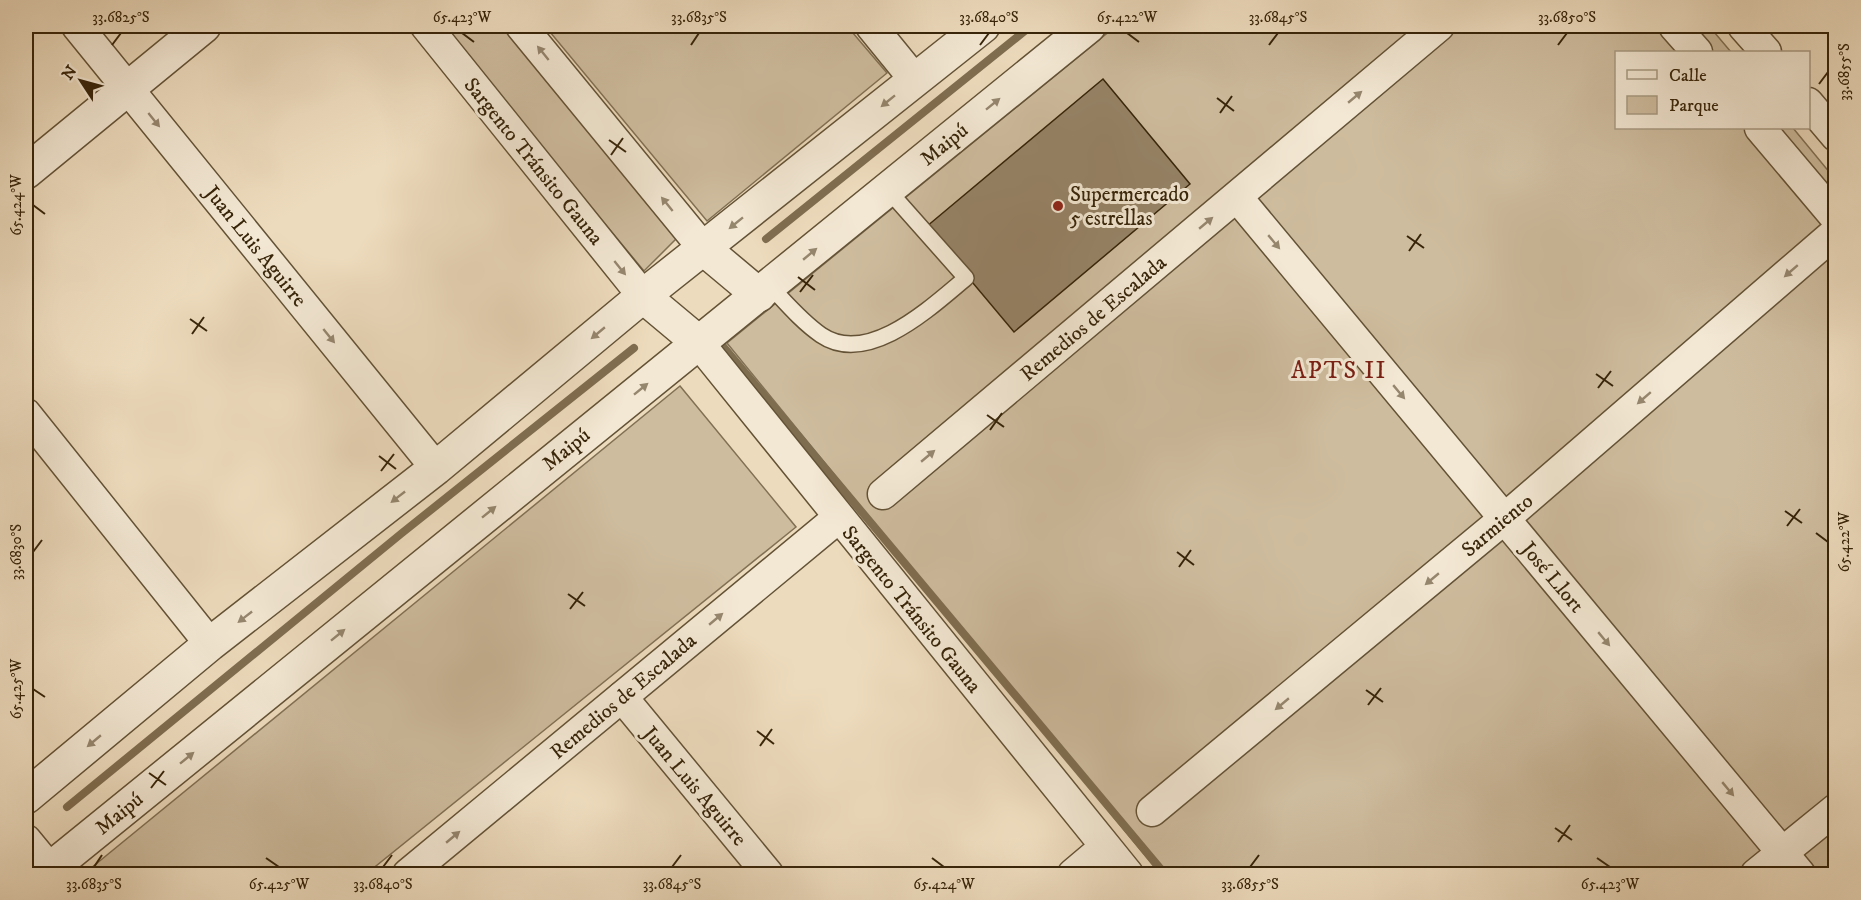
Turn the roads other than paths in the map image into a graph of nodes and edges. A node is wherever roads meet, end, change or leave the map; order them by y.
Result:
1 (77, 26) edge
2 (204, 26) edge
3 (426, 26) edge
4 (521, 26) edge
5 (871, 26) edge
6 (983, 26) edge
7 (1089, 26) edge
8 (1438, 26) edge
9 (1674, 26) edge
10 (1743, 26) edge
11 (1696, 51) edge
12 (1765, 51) edge
13 (915, 80) junction
14 (128, 88) junction
15 (1810, 104) edge
16 (1761, 129) edge
17 (1836, 136) edge
18 (26, 172) edge
19 (888, 190) junction
20 (1237, 197) junction
21 (1836, 218) edge
22 (1836, 232) edge
23 (704, 249) junction
24 (765, 291) junction
25 (643, 296) junction
26 (698, 342) junction
27 (26, 414) edge
28 (436, 468) junction
29 (883, 494) dead end
30 (838, 518) junction
31 (1504, 519) junction
32 (210, 644) junction
33 (622, 697) junction
34 (26, 797) edge
35 (1836, 809) edge
36 (1152, 812) dead end
37 (26, 840) edge
38 (1106, 848) junction
39 (1791, 864) edge
40 (50, 873) edge
41 (410, 874) edge
42 (768, 874) edge
43 (1073, 874) edge
44 (1128, 874) edge
45 (1756, 874) edge

1 - 14 street, Juan Luis Aguirre
2 - 14 street
3 -> 25 street, Sargento Tránsito Gauna
23 -> 4 street
5 - 13 street
6 - 13 street
19 -> 7 street, Maipú
20 -> 8 street, Remedios de Escalada
9 - 11 street
10 - 12 street
13 -> 23 street
14 - 18 street
14 -> 28 street, Juan Luis Aguirre
15 - 17 street
16 - 21 street
24 -> 19 street, Maipú
19 - 24 lane
29 -> 20 street, Remedios de Escalada
20 -> 31 street, José Llort
22 -> 31 street, Sarmiento
23 - 24 street
23 - 25 street
24 - 26 street, Maipú
25 - 26 street
25 -> 28 street
26 - 30 street, Sargento Tránsito Gauna
40 -> 26 street, Maipú
27 - 32 street
28 -> 32 street
33 -> 30 street, Remedios de Escalada
30 - 38 street, Sargento Tránsito Gauna
31 -> 36 street, Sarmiento
31 -> 39 street, José Llort
32 -> 34 street
41 -> 33 street, Remedios de Escalada
33 - 42 street, Juan Luis Aguirre
35 - 39 street
37 - 40 street
38 - 43 street
38 - 44 street, Sargento Tránsito Gauna
39 - 45 street

